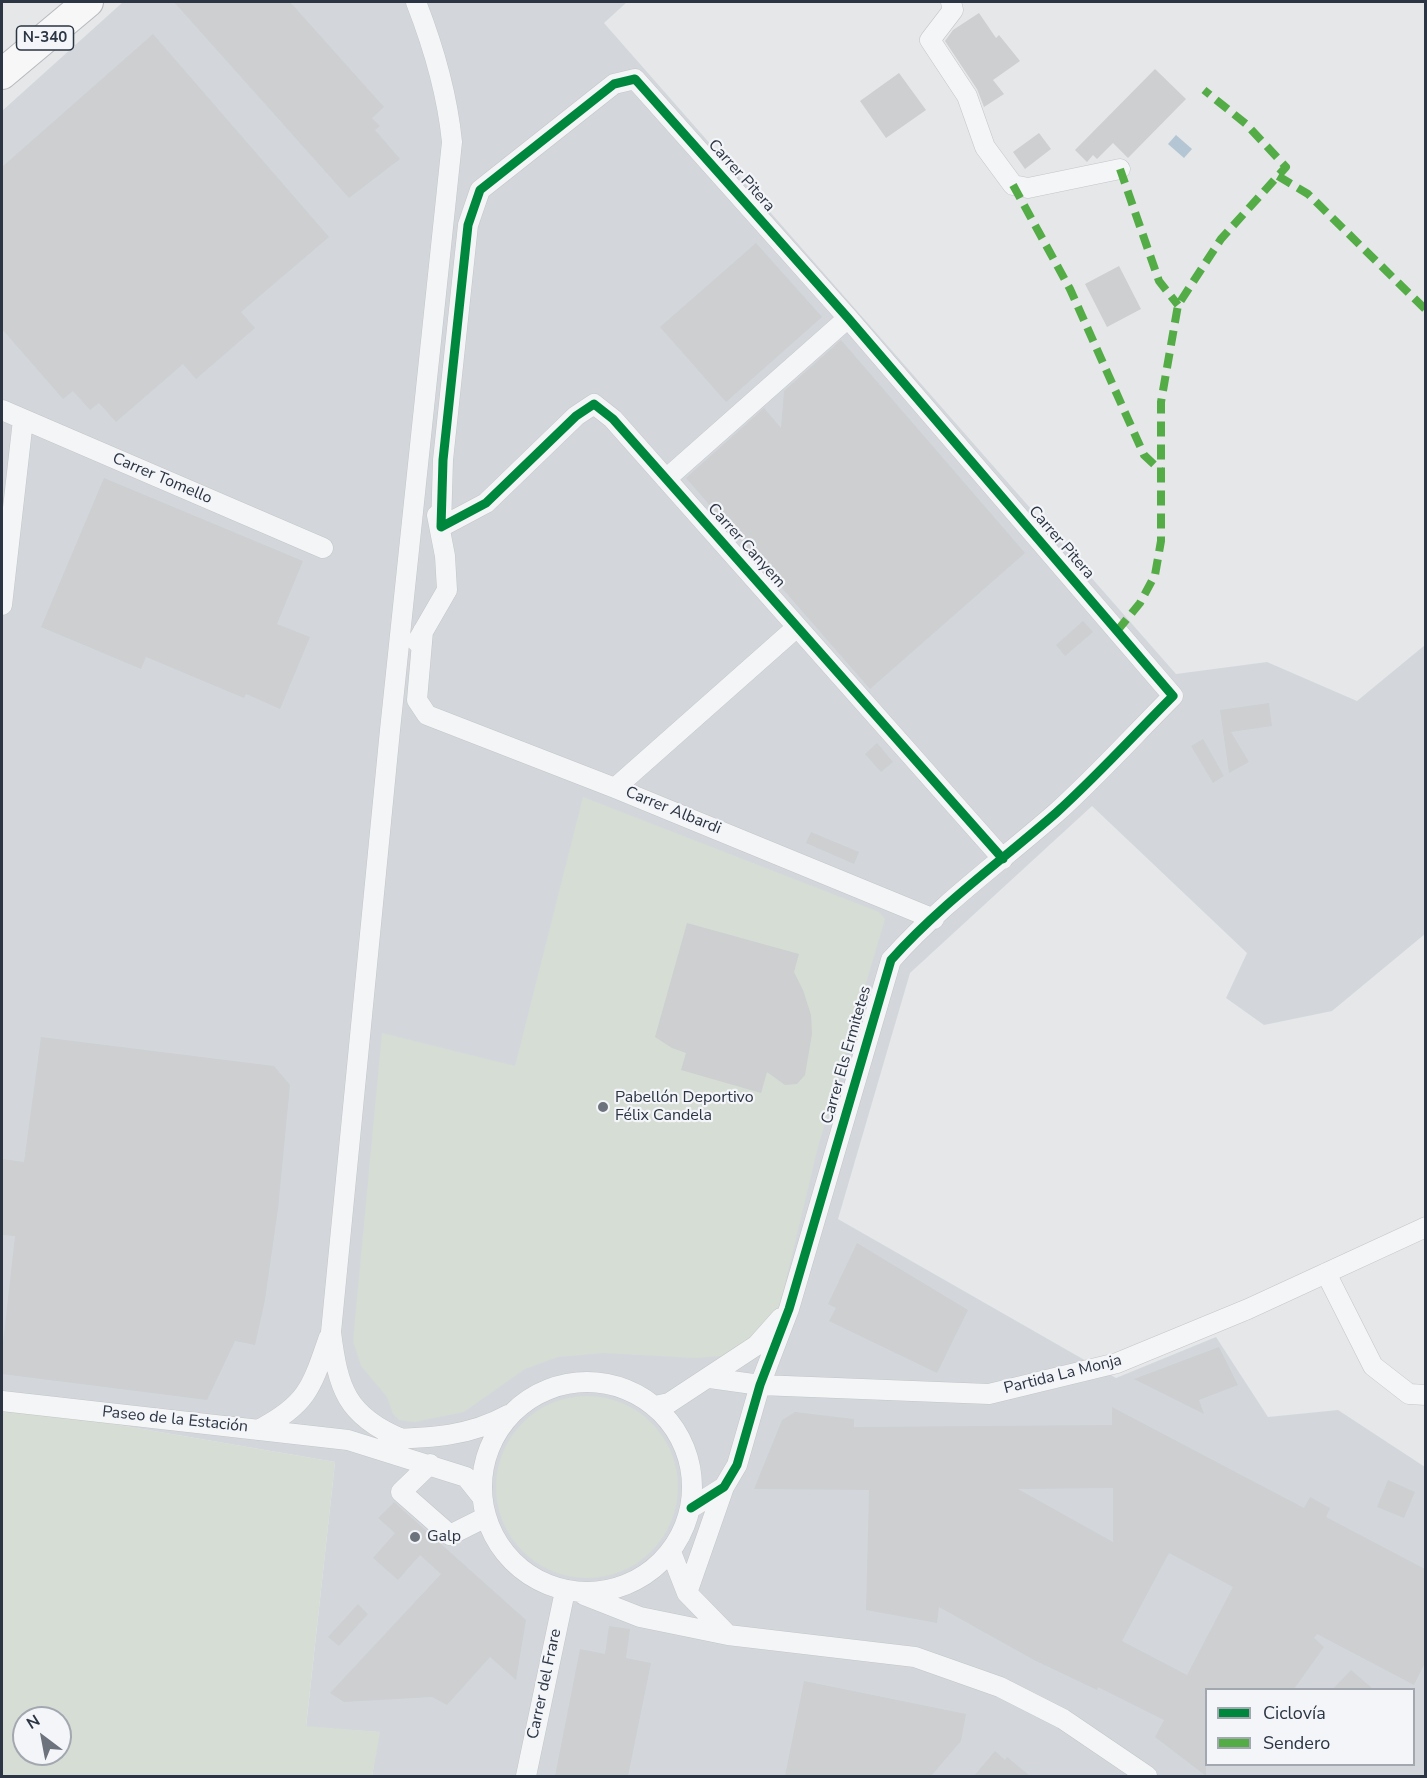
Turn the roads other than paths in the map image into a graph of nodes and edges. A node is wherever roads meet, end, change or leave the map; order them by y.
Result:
1 (88, 2) edge
2 (416, 2) edge
3 (951, 2) edge
4 (2, 74) edge
5 (1120, 169) dead end
6 (848, 318) junction
7 (2, 410) edge
8 (23, 420) junction
9 (417, 467) junction
10 (666, 479) junction
11 (441, 527) junction
12 (323, 548) dead end
13 (2, 605) edge
14 (798, 627) junction
15 (423, 631) junction
16 (395, 674) junction
17 (1173, 696) joint
18 (615, 788) junction
19 (1003, 859) junction
20 (934, 919) junction
21 (1425, 1227) edge
22 (1326, 1273) junction
23 (789, 1309) junction
24 (331, 1332) junction
25 (710, 1378) junction
26 (760, 1385) junction
27 (1425, 1395) edge
28 (2, 1401) edge
29 (299, 1404) junction
30 (655, 1406) junction
31 (515, 1411) junction
32 (260, 1429) junction
33 (305, 1434) junction
34 (402, 1439) junction
35 (348, 1440) junction
36 (430, 1464) junction
37 (724, 1487) junction
38 (482, 1497) junction
39 (691, 1509) junction
40 (486, 1516) junction
41 (671, 1552) junction
42 (572, 1592) junction
43 (687, 1593) junction
44 (728, 1635) junction
45 (526, 1776) edge
46 (1147, 1776) edge

1 - 4 highway, N-340
2 - 9 street
3 - 5 street
6 - 10 street
6 - 11 street, Carrer Pitera
6 - 17 street, Carrer Pitera
7 - 8 street, Carrer Tomello
8 - 12 street, Carrer Tomello
8 - 13 street
9 - 11 street
9 - 16 street
10 - 11 street, Carrer Canyem
10 - 14 street, Carrer Canyem
11 - 15 street
14 - 18 street
14 - 19 street, Carrer Canyem
15 - 16 street
15 - 18 street, Carrer Albardi
16 - 24 street
17 - 19 street, Carrer Els Ermitetes
18 - 20 street, Carrer Albardi
19 - 20 street, Carrer Els Ermitetes
20 - 23 street, Carrer Els Ermitetes
21 - 22 street, Partida La Monja
22 - 26 street, Partida La Monja
22 - 27 street
23 - 25 street, Carrer Els Ermitetes
23 - 26 street, Carrer Els Ermitetes
24 - 29 street
24 - 34 street
25 - 26 street, Partida La Monja
25 - 30 street, Carrer Els Ermitetes
26 - 37 street, Carrer Els Ermitetes
28 - 32 street, Paseo de la Estación
29 - 32 street
29 - 33 street
30 - 31 street
30 - 39 street
31 - 34 street, Paseo de la Estación
31 - 38 street
32 - 33 street, Paseo de la Estación
33 - 35 street, Paseo de la Estación
34 - 35 street, Paseo de la Estación
35 - 36 street, Paseo de la Estación
36 - 38 street, Paseo de la Estación
36 - 40 street
37 - 39 street, Carrer Els Ermitetes
37 - 43 street
38 - 40 street
39 - 41 street
40 - 42 street
41 - 42 street
41 - 43 street
42 - 44 street
42 - 45 street, Carrer del Frare
43 - 44 street
44 - 46 street

